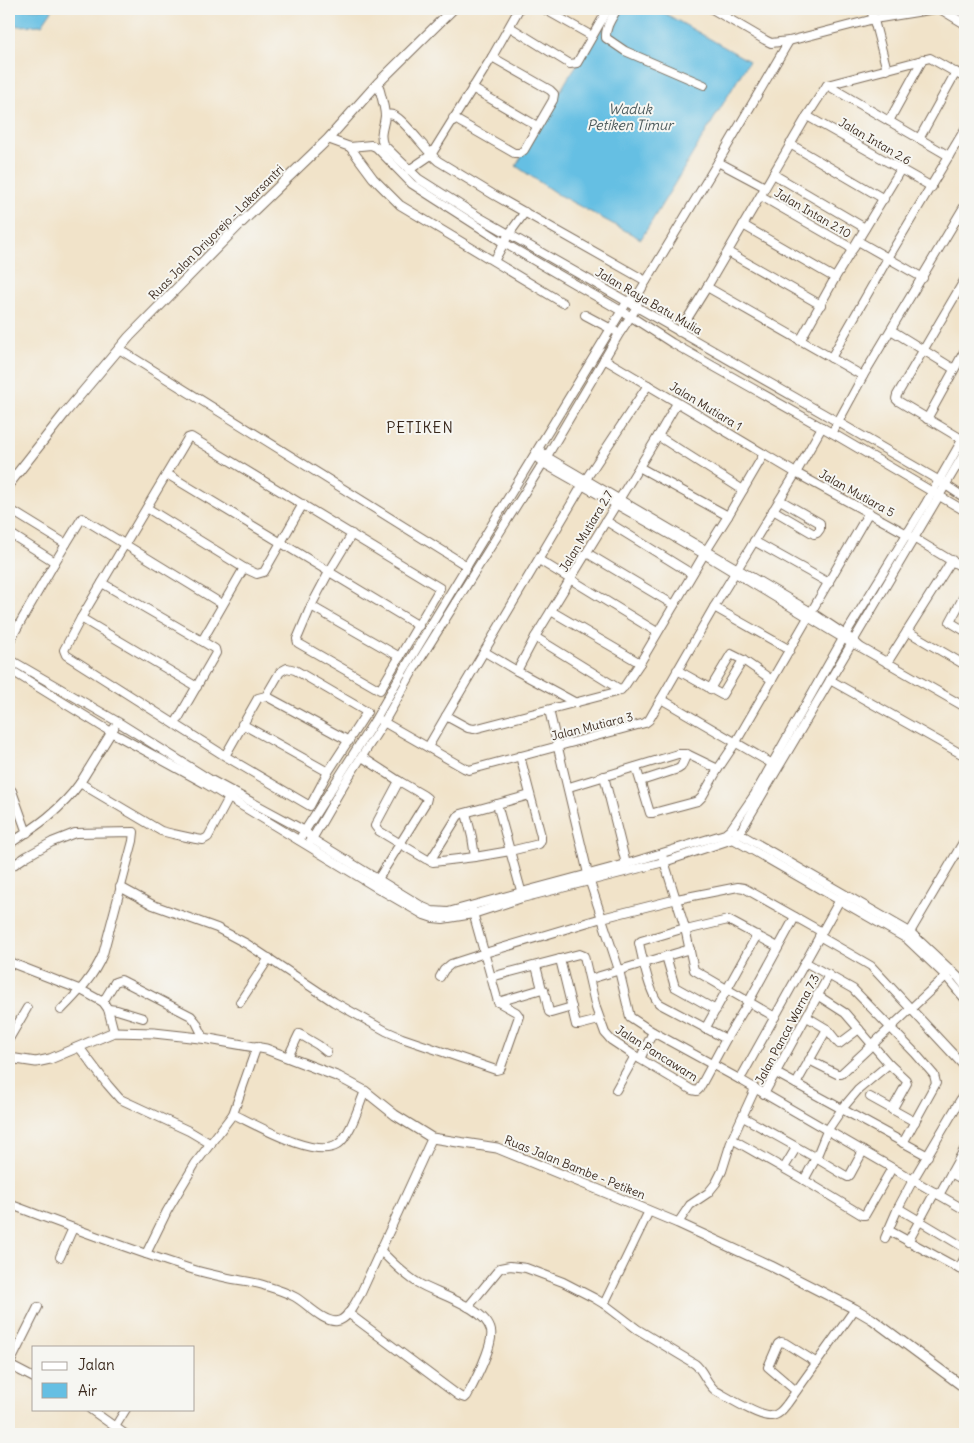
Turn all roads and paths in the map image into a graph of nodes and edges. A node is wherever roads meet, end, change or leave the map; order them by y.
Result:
1 (453, 9) edge
2 (519, 9) edge
3 (544, 9) edge
4 (608, 9) edge
5 (617, 9) edge
6 (712, 9) edge
7 (871, 9) edge
8 (935, 9) edge
9 (940, 9) edge
10 (956, 9) edge
11 (965, 14) edge
12 (874, 19) junction
13 (965, 24) edge
14 (510, 27) junction
15 (592, 36) junction
16 (789, 41) junction
17 (492, 57) junction
18 (924, 59) junction
19 (887, 70) junction
20 (956, 72) junction
21 (965, 78) edge
22 (378, 83) junction
23 (704, 85) dead end
24 (827, 85) junction
25 (472, 88) junction
26 (385, 115) junction
27 (807, 116) junction
28 (453, 118) junction
29 (889, 121) junction
30 (538, 126) junction
31 (965, 129) edge
32 (328, 139) junction
33 (919, 139) junction
34 (790, 144) junction
35 (350, 147) junction
36 (431, 155) junction
37 (949, 156) junction
38 (718, 162) junction
39 (901, 169) junction
40 (409, 170) junction
41 (773, 174) junction
42 (766, 187) junction
43 (932, 187) junction
44 (761, 196) junction
45 (884, 199) junction
46 (965, 205) edge
47 (525, 212) junction
48 (743, 225) junction
49 (865, 228) junction
50 (509, 234) junction
51 (858, 241) junction
52 (504, 243) junction
53 (853, 249) junction
54 (728, 252) junction
55 (888, 258) junction
56 (494, 261) junction
57 (835, 278) junction
58 (922, 278) junction
59 (965, 280) edge
60 (646, 281) junction
61 (708, 287) junction
62 (639, 293) junction
63 (627, 302) junction
64 (563, 303) dead end
65 (821, 305) junction
66 (637, 306) junction
67 (622, 311) junction
68 (585, 315) dead end
69 (630, 316) junction
70 (611, 329) junction
71 (891, 330) junction
72 (679, 332) junction
73 (619, 334) junction
74 (800, 341) junction
75 (119, 349) junction
76 (924, 350) junction
77 (965, 350) edge
78 (830, 358) junction
79 (604, 359) junction
80 (954, 369) junction
81 (863, 376) junction
82 (648, 385) junction
83 (677, 403) junction
84 (927, 419) junction
85 (838, 422) junction
86 (822, 427) junction
87 (832, 433) junction
88 (658, 436) junction
89 (964, 438) edge
90 (537, 452) junction
91 (965, 452) edge
92 (764, 454) junction
93 (545, 460) junction
94 (639, 467) junction
95 (796, 473) junction
96 (166, 474) junction
97 (938, 480) junction
98 (584, 483) junction
99 (9, 484) edge
100 (946, 486) junction
101 (743, 490) junction
102 (932, 492) junction
103 (940, 496) junction
104 (965, 498) edge
105 (780, 500) junction
106 (617, 502) junction
107 (303, 504) junction
108 (147, 508) junction
109 (9, 509) edge
110 (773, 510) junction
111 (965, 511) edge
112 (869, 512) junction
113 (728, 516) junction
114 (606, 521) junction
115 (9, 533) edge
116 (352, 534) junction
117 (911, 536) junction
118 (754, 541) junction
119 (280, 542) junction
120 (66, 544) junction
121 (125, 544) junction
122 (586, 553) junction
123 (705, 553) junction
124 (539, 560) junction
125 (952, 560) junction
126 (55, 562) junction
127 (468, 566) junction
128 (244, 568) junction
129 (965, 569) edge
130 (736, 571) junction
131 (329, 572) junction
132 (692, 574) junction
133 (570, 579) junction
134 (102, 583) junction
135 (829, 584) junction
136 (965, 594) edge
137 (222, 604) junction
138 (674, 604) junction
139 (311, 606) junction
140 (714, 607) junction
141 (552, 611) junction
142 (809, 615) junction
143 (81, 618) junction
144 (419, 626) junction
145 (907, 631) junction
146 (965, 631) edge
147 (657, 632) junction
148 (844, 636) junction
149 (535, 637) junction
150 (202, 641) junction
151 (9, 642) edge
152 (852, 642) junction
153 (790, 650) junction
154 (485, 652) junction
155 (400, 657) junction
156 (9, 659) edge
157 (743, 660) junction
158 (640, 663) junction
159 (887, 664) junction
160 (965, 665) edge
161 (9, 668) edge
162 (677, 670) junction
163 (517, 671) junction
164 (772, 680) junction
165 (830, 680) junction
166 (197, 686) junction
167 (710, 689) junction
168 (621, 690) junction
169 (266, 696) junction
170 (660, 699) junction
171 (576, 703) junction
172 (965, 707) edge
173 (550, 710) junction
174 (446, 716) junction
175 (376, 717) junction
176 (118, 722) junction
177 (384, 722) junction
178 (175, 724) junction
179 (242, 724) junction
180 (111, 732) junction
181 (349, 741) junction
182 (736, 742) junction
183 (558, 746) junction
184 (428, 748) junction
185 (687, 754) junction
186 (225, 756) junction
187 (520, 756) junction
188 (965, 756) edge
189 (362, 757) junction
190 (775, 765) junction
191 (636, 767) junction
192 (718, 769) junction
193 (328, 772) junction
194 (604, 776) junction
195 (399, 781) junction
196 (208, 782) junction
197 (641, 782) junction
198 (80, 783) junction
199 (569, 787) junction
200 (9, 788) edge
201 (231, 795) junction
202 (530, 795) junction
203 (11, 800) edge
204 (497, 804) junction
205 (466, 813) junction
206 (138, 818) junction
207 (305, 831) junction
208 (134, 832) junction
209 (728, 832) junction
210 (26, 833) junction
211 (736, 836) junction
212 (299, 840) junction
213 (310, 842) junction
214 (399, 843) junction
215 (9, 844) edge
216 (964, 844) edge
217 (510, 851) junction
218 (662, 853) junction
219 (476, 857) junction
220 (430, 861) junction
221 (664, 862) junction
222 (626, 864) junction
223 (9, 868) edge
224 (590, 878) junction
225 (376, 883) junction
226 (120, 888) junction
227 (522, 895) junction
228 (842, 897) junction
229 (677, 899) junction
230 (472, 910) junction
231 (795, 917) junction
232 (602, 918) junction
233 (686, 929) junction
234 (820, 934) junction
235 (757, 935) junction
236 (908, 935) junction
237 (778, 947) junction
238 (690, 949) junction
239 (485, 953) junction
240 (666, 956) junction
241 (269, 958) junction
242 (560, 959) junction
243 (9, 962) edge
244 (805, 962) junction
245 (643, 963) junction
246 (536, 966) junction
247 (619, 970) junction
248 (965, 972) edge
249 (949, 974) junction
250 (829, 975) junction
251 (440, 977) dead end
252 (491, 977) junction
253 (958, 978) junction
254 (590, 979) junction
255 (965, 986) edge
256 (542, 989) junction
257 (81, 990) junction
258 (727, 990) junction
259 (817, 995) junction
260 (965, 998) edge
261 (240, 1002) dead end
262 (498, 1002) junction
263 (748, 1003) junction
264 (106, 1006) junction
265 (572, 1007) junction
266 (27, 1008) dead end
267 (912, 1009) junction
268 (61, 1010) dead end
269 (716, 1010) junction
270 (775, 1017) junction
271 (143, 1018) dead end
272 (807, 1018) junction
273 (599, 1020) junction
274 (706, 1029) junction
275 (827, 1029) junction
276 (859, 1029) junction
277 (891, 1029) junction
278 (114, 1032) junction
279 (653, 1032) junction
280 (204, 1038) junction
281 (9, 1039) edge
282 (726, 1039) junction
283 (873, 1045) junction
284 (257, 1046) junction
285 (79, 1047) junction
286 (327, 1052) dead end
287 (9, 1057) edge
288 (288, 1057) junction
289 (638, 1057) junction
290 (809, 1060) junction
291 (889, 1064) junction
292 (712, 1065) junction
293 (965, 1067) edge
294 (776, 1073) junction
295 (738, 1079) junction
296 (796, 1084) junction
297 (754, 1089) junction
298 (616, 1090) dead end
299 (365, 1091) junction
300 (965, 1092) edge
301 (764, 1094) junction
302 (870, 1097) dead end
303 (962, 1103) edge
304 (842, 1108) junction
305 (892, 1110) junction
306 (233, 1114) junction
307 (743, 1117) junction
308 (915, 1122) junction
309 (827, 1131) junction
310 (432, 1138) junction
311 (732, 1139) junction
312 (211, 1144) junction
313 (903, 1144) junction
314 (796, 1148) junction
315 (965, 1148) edge
316 (863, 1151) junction
317 (928, 1156) junction
318 (816, 1158) junction
319 (784, 1168) junction
320 (892, 1168) junction
321 (951, 1173) junction
322 (804, 1180) junction
323 (913, 1180) junction
324 (965, 1181) edge
325 (937, 1193) junction
326 (9, 1204) edge
327 (898, 1208) junction
328 (965, 1210) edge
329 (648, 1211) junction
330 (920, 1222) junction
331 (678, 1223) junction
332 (73, 1228) junction
333 (908, 1242) junction
334 (965, 1248) edge
335 (380, 1250) junction
336 (146, 1254) junction
337 (60, 1257) dead end
338 (965, 1257) edge
339 (962, 1270) edge
340 (604, 1304) junction
341 (38, 1307) dead end
342 (468, 1307) junction
343 (855, 1309) junction
344 (348, 1313) junction
345 (817, 1363) junction
346 (9, 1365) edge
347 (32, 1377) edge
348 (965, 1388) edge
349 (796, 1392) junction
350 (91, 1410) edge
351 (125, 1410) edge
352 (114, 1427) junction
353 (125, 1434) edge

1 - 22 main road, Ruas Jalan Driyorejo - Lakarsantri
2 - 14 street
3 - 15 street
4 - 15 street
5 - 23 street
6 - 16 street
7 - 12 street
8 - 12 street
9 - 13 street
10 - 11 street
12 - 16 street
12 - 19 street
14 - 15 street
14 - 17 street
16 - 38 street
17 - 25 street
17 - 30 street
18 - 19 street
18 - 20 street
18 - 29 street
19 - 24 street
20 - 21 street
20 - 33 street
22 - 26 street, Jalan Raya Batu Mulia
22 - 32 main road, Ruas Jalan Driyorejo - Lakarsantri
24 - 27 street
24 - 29 street
25 - 28 street
25 - 30 street
26 - 36 street
26 - 40 street, Jalan Raya Batu Mulia
27 - 34 street
27 - 39 street, Jalan Intan 2.6
28 - 30 street
28 - 36 street
29 - 33 street
31 - 37 street
32 - 35 street
32 - 75 main road, Ruas Jalan Driyorejo - Lakarsantri
33 - 37 street
34 - 41 street
34 - 45 street
35 - 52 street
35 - 56 street
36 - 40 street
36 - 47 street
37 - 43 street
38 - 42 street
38 - 60 street
39 - 43 street, Jalan Intan 2.6
39 - 45 street
40 - 50 street, Jalan Raya Batu Mulia
41 - 42 street
41 - 49 street
42 - 44 street
43 - 55 street
44 - 48 street
44 - 53 street, Jalan Intan 2.10
45 - 49 street
46 - 58 street
47 - 50 street
47 - 60 street
48 - 54 street
48 - 57 street
49 - 51 street
50 - 52 street
50 - 63 street, Jalan Raya Batu Mulia
51 - 53 street
51 - 55 street
52 - 56 street
52 - 67 street
53 - 57 street
54 - 61 street
54 - 65 street
55 - 58 street
55 - 78 street
56 - 64 street
57 - 65 street
58 - 71 street
59 - 76 street
60 - 62 street
61 - 72 street
61 - 74 street
62 - 63 street
62 - 66 street
63 - 66 street, Jalan Raya Batu Mulia
63 - 67 street
65 - 74 street
66 - 69 street
66 - 72 street, Jalan Raya Batu Mulia
67 - 69 street
67 - 70 street
68 - 70 street
69 - 73 street
69 - 86 street
70 - 73 street
70 - 90 street
71 - 76 street
71 - 81 street
72 - 85 street, Jalan Raya Batu Mulia
73 - 79 street
74 - 78 street
75 - 99 main road, Ruas Jalan Driyorejo - Lakarsantri
75 - 127 street
76 - 80 street
76 - 84 street
77 - 80 street
78 - 81 street
79 - 82 street, Jalan Mutiara 1
79 - 93 street
80 - 84 street
81 - 85 street
82 - 83 street, Jalan Mutiara 1
82 - 98 street
83 - 88 street, Jalan Mutiara 2.7
83 - 92 street, Jalan Mutiara 1
84 - 89 street
85 - 87 street
85 - 97 street, Jalan Raya Batu Mulia
86 - 87 street
86 - 95 street, Jalan Mutiara 3
87 - 102 street
88 - 94 street, Jalan Mutiara 2.7
88 - 101 street
89 - 97 street
90 - 93 street
90 - 127 street
91 - 100 street
92 - 95 street, Jalan Mutiara 1
92 - 101 street
93 - 98 street
93 - 177 street
94 - 106 street, Jalan Mutiara 2.7
94 - 113 street
95 - 105 street, Jalan Mutiara 3
95 - 112 street, Jalan Mutiara 5
96 - 107 street
96 - 108 street
96 - 119 street
97 - 100 street, Jalan Raya Batu Mulia
97 - 102 street
98 - 106 street
98 - 124 street
100 - 103 street
100 - 104 street, Jalan Raya Batu Mulia
101 - 113 street
102 - 103 street
102 - 117 street
103 - 111 street
103 - 117 street
105 - 110 street, Jalan Mutiara 3
105 - 110 street
106 - 114 street, Jalan Mutiara 2.7
106 - 123 street
107 - 116 street
107 - 119 street
108 - 121 street
108 - 128 street
109 - 120 street
110 - 118 street, Jalan Mutiara 3
112 - 117 street, Jalan Mutiara 5
112 - 135 street
113 - 123 street
114 - 122 street, Jalan Mutiara 2.7
114 - 132 street
115 - 126 street
116 - 131 street
116 - 144 street
117 - 125 street, Jalan Mutiara 5
117 - 148 street
117 - 152 street
118 - 130 street, Jalan Mutiara 3
118 - 135 street
119 - 128 street
119 - 131 street
120 - 121 street
120 - 126 street
121 - 134 street
121 - 137 street
122 - 133 street, Jalan Mutiara 2.7
122 - 138 street
123 - 130 street
123 - 132 street
124 - 133 street
124 - 154 street
125 - 129 street, Jalan Mutiara 5
125 - 145 street
126 - 151 street
127 - 175 street
128 - 137 street
130 - 140 street, Jalan Mutiara 3
130 - 142 street
131 - 139 street
131 - 144 street
132 - 138 street
133 - 141 street, Jalan Mutiara 2.7
133 - 147 street
134 - 143 street
134 - 150 street
135 - 142 street
136 - 146 street
137 - 150 street
138 - 147 street
139 - 155 street
139 - 155 street
140 - 153 street
140 - 162 street, Jalan Mutiara 3
141 - 149 street, Jalan Mutiara 2.7
141 - 158 street
142 - 148 street
142 - 153 street
143 - 166 street
143 - 178 street
144 - 155 street
145 - 159 street
145 - 160 street
147 - 158 street
148 - 152 street
148 - 190 street
149 - 163 street, Jalan Mutiara 2.7
149 - 168 street
150 - 166 street
152 - 159 street
152 - 165 street
153 - 164 street
154 - 163 street
154 - 174 street
156 - 176 street
157 - 164 street
157 - 167 street
157 - 167 street
158 - 168 street
159 - 172 street
161 - 180 street
162 - 167 street
162 - 170 street, Jalan Mutiara 3
163 - 171 street
164 - 182 street
165 - 188 street
165 - 190 street
166 - 178 street
168 - 171 street
169 - 179 street
169 - 181 street
169 - 181 street
170 - 182 street
170 - 183 street, Jalan Mutiara 3
171 - 173 street
173 - 174 street
173 - 183 street
174 - 184 street
175 - 177 street, Jalan Mutiara 3
175 - 207 street
176 - 180 street
176 - 196 street
177 - 184 street, Jalan Mutiara 3
177 - 189 street
178 - 186 street
179 - 186 street
179 - 193 street
180 - 196 street
180 - 198 street
181 - 193 street
182 - 190 street
182 - 192 street
183 - 187 street, Jalan Mutiara 3
183 - 199 street
184 - 187 street, Jalan Mutiara 3
185 - 191 street
185 - 192 street
185 - 197 street
186 - 193 street
187 - 202 street
189 - 195 street
189 - 213 street
190 - 209 street
190 - 211 street
191 - 194 street
191 - 197 street
192 - 197 street
194 - 199 street
194 - 222 street
195 - 214 street
195 - 214 street
196 - 201 street
198 - 206 street
198 - 210 street
199 - 224 street
200 - 203 street
201 - 206 street
201 - 207 street
201 - 212 street
202 - 204 street
202 - 217 street
203 - 210 street
204 - 205 street
204 - 217 street
205 - 219 street
205 - 220 street
206 - 208 street
207 - 212 street
207 - 213 street
208 - 223 street
208 - 226 street
209 - 211 street
209 - 218 street
210 - 215 street
211 - 221 street
211 - 228 street
212 - 213 street
213 - 225 street
214 - 220 street
214 - 225 street
216 - 236 street
217 - 219 street
217 - 227 street
218 - 221 street
218 - 222 street
219 - 220 street
221 - 224 street
221 - 229 street
222 - 224 street
224 - 227 street
224 - 232 street
225 - 230 street
226 - 241 street
226 - 257 street
227 - 230 street
228 - 234 street
228 - 236 street
229 - 231 street
229 - 232 street
229 - 233 street
230 - 239 street
231 - 234 street
231 - 237 street
232 - 239 street
232 - 247 street
233 - 235 street
233 - 238 street
233 - 245 street
234 - 244 street
234 - 267 street
235 - 237 street
235 - 258 street
236 - 249 street
237 - 263 street
238 - 240 street
238 - 258 street
239 - 251 street
239 - 252 street
240 - 245 street
240 - 269 street
241 - 261 street
241 - 262 street
242 - 246 street, Jalan Pancawarn
242 - 254 street, Jalan Pancawarn
242 - 265 street
243 - 257 street
244 - 250 street
244 - 270 street
245 - 247 street
245 - 274 street
246 - 252 street, Jalan Pancawarn
246 - 256 street
247 - 254 street
247 - 279 street
248 - 253 street
249 - 253 street
249 - 260 street
249 - 267 street
250 - 259 street, Jalan Panca Warna 7.3
250 - 277 street
252 - 262 street
253 - 255 street
254 - 273 street, Jalan Pancawarn
256 - 262 street
256 - 265 street
257 - 264 street
257 - 268 street
258 - 263 street
258 - 269 street
259 - 272 street, Jalan Panca Warna 7.3
259 - 276 street
263 - 270 street
263 - 282 street
264 - 271 street
264 - 278 street
264 - 280 street
265 - 273 street
266 - 281 street
267 - 277 street
267 - 293 street
269 - 274 street
270 - 295 street
272 - 275 street
272 - 294 street, Jalan Panca Warna 7.3
273 - 289 street, Jalan Pancawarn
274 - 282 street
275 - 276 street
275 - 290 street
276 - 283 street
277 - 283 street
277 - 308 street
278 - 280 main road, Ruas Jalan Bambe - Petiken
278 - 285 main road, Ruas Jalan Bambe - Petiken
279 - 289 street
279 - 292 street
280 - 284 main road, Ruas Jalan Bambe - Petiken
282 - 292 street
283 - 290 street
283 - 291 street
284 - 288 main road, Ruas Jalan Bambe - Petiken
284 - 306 street
285 - 287 main road, Ruas Jalan Bambe - Petiken
285 - 312 street
286 - 288 street
288 - 299 main road, Ruas Jalan Bambe - Petiken
289 - 292 street, Jalan Pancawarn
289 - 298 street
290 - 296 street
291 - 304 street
291 - 305 street
292 - 295 street
294 - 296 street
294 - 301 street, Jalan Panca Warna 7.3
295 - 297 street
296 - 304 street
297 - 301 street
297 - 307 street
299 - 306 street
299 - 310 main road, Ruas Jalan Bambe - Petiken
300 - 303 street
301 - 309 street
302 - 305 street
303 - 317 street
304 - 309 street
304 - 313 street
305 - 308 street
306 - 312 street
307 - 311 street
307 - 314 street
308 - 313 street
309 - 316 street
309 - 318 street
310 - 329 main road, Ruas Jalan Bambe - Petiken
310 - 335 street
311 - 319 street
311 - 331 street
312 - 336 street
313 - 317 street
314 - 318 street
314 - 319 street
315 - 321 street
316 - 318 street
316 - 320 street
317 - 323 street
318 - 322 street
319 - 322 street
320 - 322 street
320 - 323 street
321 - 324 street
321 - 325 street
323 - 325 street
323 - 327 street
325 - 328 street
325 - 330 street
326 - 332 street
327 - 330 street
327 - 333 street
329 - 331 main road, Ruas Jalan Bambe - Petiken
329 - 340 street
330 - 333 street
330 - 334 street
331 - 343 main road, Ruas Jalan Bambe - Petiken
332 - 336 street
332 - 337 street
333 - 339 street
335 - 342 street
335 - 344 street
336 - 344 street
338 - 339 street
340 - 342 street
340 - 349 street
341 - 346 street
342 - 344 street
343 - 345 street
343 - 348 main road, Ruas Jalan Bambe - Petiken
345 - 349 street
345 - 349 street
346 - 347 street
350 - 352 street
351 - 352 street
352 - 353 street

